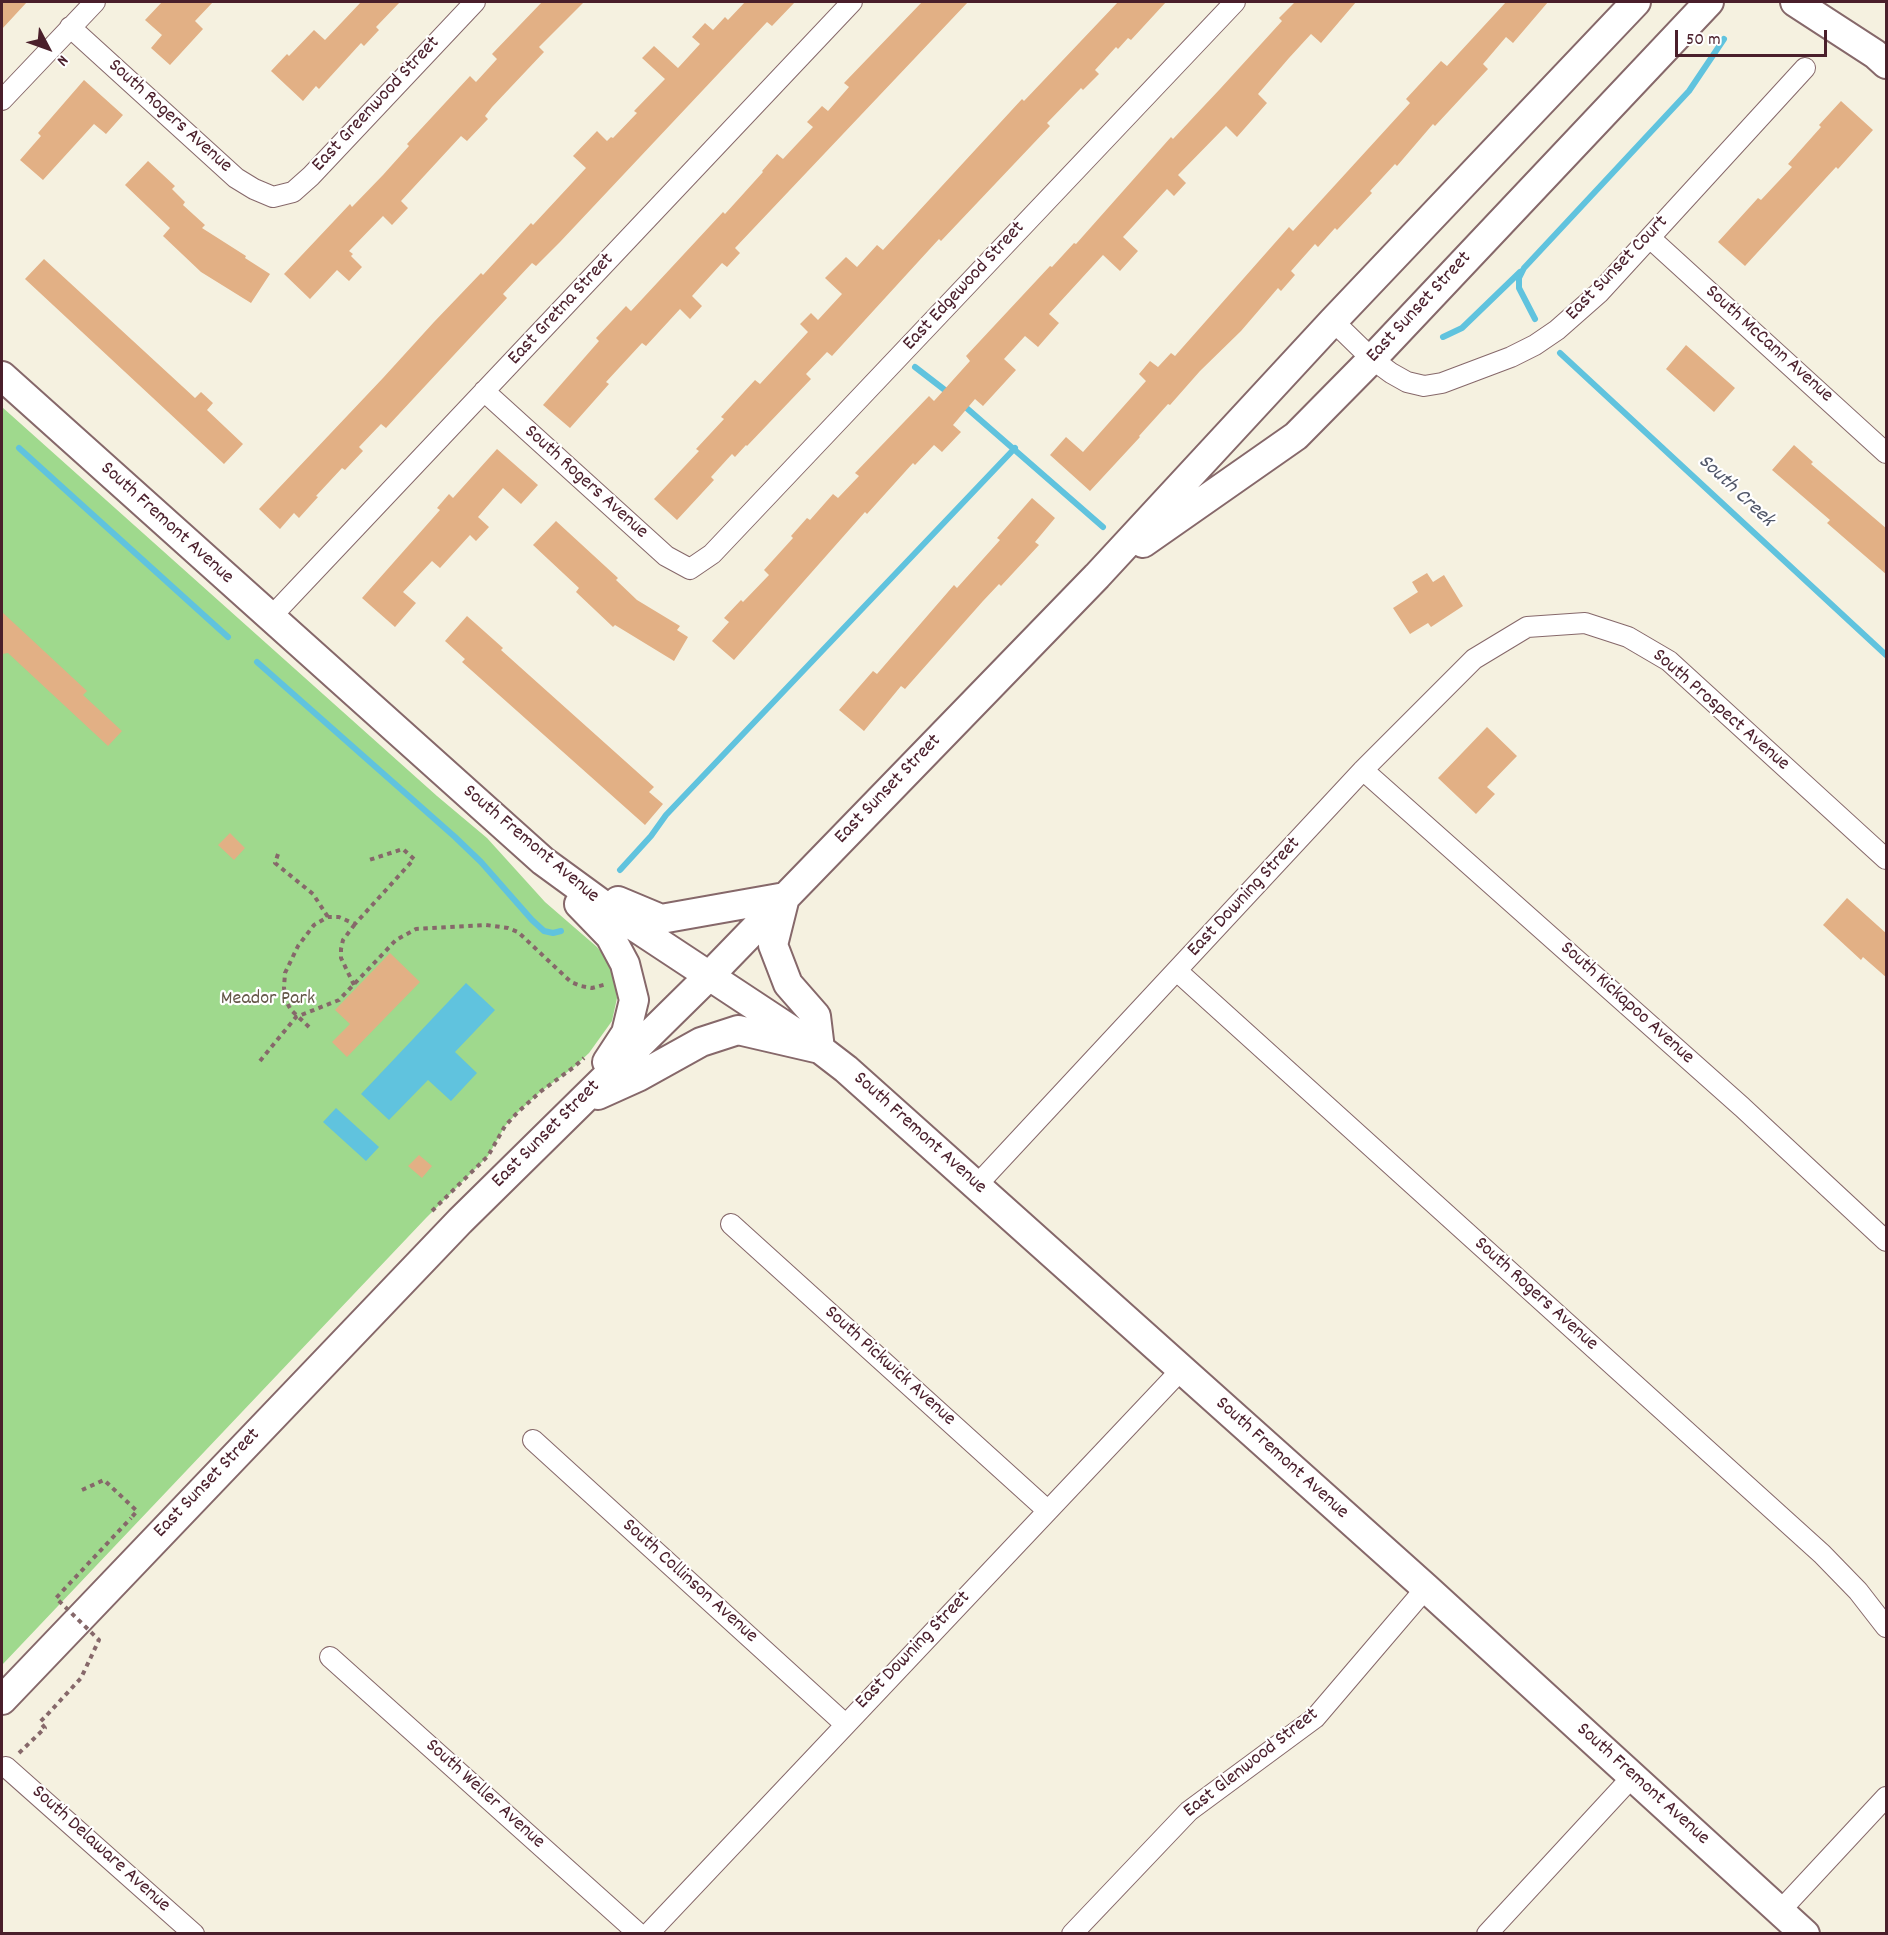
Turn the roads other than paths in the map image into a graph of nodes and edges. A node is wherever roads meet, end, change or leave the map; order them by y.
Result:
1 (95, 2) edge
2 (475, 2) edge
3 (852, 2) edge
4 (1235, 2) edge
5 (1636, 2) edge
6 (1709, 2) edge
7 (1795, 2) edge
8 (70, 27) junction
9 (1887, 64) edge
10 (1805, 68) dead end
11 (2, 100) edge
12 (273, 197) joint
13 (1650, 238) junction
14 (1333, 321) junction
15 (1372, 359) junction
16 (2, 376) edge
17 (484, 391) junction
18 (1887, 453) edge
19 (690, 569) joint
20 (1097, 576) junction
21 (270, 618) junction
22 (1527, 627) joint
23 (1363, 770) junction
24 (1887, 860) edge
25 (554, 870) junction
26 (785, 897) junction
27 (1177, 971) junction
28 (709, 976) junction
29 (820, 1048) junction
30 (579, 1103) junction
31 (976, 1186) junction
32 (731, 1224) dead end
33 (1887, 1241) edge
34 (1181, 1370) junction
35 (533, 1440) dead end
36 (1047, 1510) junction
37 (1426, 1588) junction
38 (1887, 1627) edge
39 (330, 1658) dead end
40 (2, 1700) edge
41 (845, 1724) junction
42 (6, 1767) road end
43 (1633, 1776) junction
44 (1887, 1797) edge
45 (1780, 1911) junction
46 (194, 1934) edge
47 (639, 1934) edge
48 (648, 1934) edge
49 (1072, 1934) edge
50 (1487, 1934) edge
51 (1805, 1934) edge

1 - 8 street
2 - 12 street, East Greenwood Street
3 - 17 street, East Gretna Street
4 - 19 street, East Edgewood Street
5 - 14 main road, East Sunset Street
6 - 15 main road, East Sunset Street
7 - 9 main road
8 - 11 street
8 - 12 street, South Rogers Avenue
10 - 13 street, East Sunset Court
13 - 15 street, East Sunset Court
13 - 18 street, South McCann Avenue
14 - 15 street, East Sunset Court
14 - 20 main road, East Sunset Street
15 - 20 main road, East Sunset Street
16 - 21 main road, South Fremont Avenue
17 - 19 street, South Rogers Avenue
17 - 21 street, East Gretna Street
20 - 26 main road, East Sunset Street
21 - 25 main road, South Fremont Avenue
22 - 23 street, East Downing Street
22 - 24 street, South Prospect Avenue
23 - 27 street, East Downing Street
23 - 33 street, South Kickapoo Avenue
25 - 26 main road
25 - 28 main road, South Fremont Avenue
25 - 30 main road
26 - 28 main road, East Sunset Street
26 - 29 main road
27 - 31 street, East Downing Street
27 - 38 street, South Rogers Avenue
28 - 29 main road, South Fremont Avenue
28 - 30 main road, East Sunset Street
29 - 30 main road
29 - 31 main road, South Fremont Avenue
30 - 40 main road, East Sunset Street
31 - 34 main road, South Fremont Avenue
32 - 36 street, South Pickwick Avenue
34 - 36 street, East Downing Street
34 - 37 main road, South Fremont Avenue
35 - 41 street, South Collinson Avenue
36 - 41 street, East Downing Street
37 - 43 main road, South Fremont Avenue
37 - 49 street, East Glenwood Street
39 - 47 street, South Weller Avenue
41 - 48 street, East Downing Street
42 - 46 street, South Delaware Avenue
43 - 45 main road, South Fremont Avenue
43 - 50 street
44 - 45 street
45 - 51 main road, South Fremont Avenue

